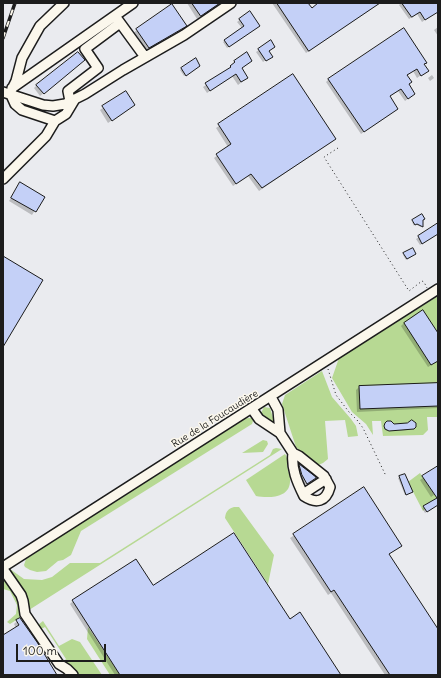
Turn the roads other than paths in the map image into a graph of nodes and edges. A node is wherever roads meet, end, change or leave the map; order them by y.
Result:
1 (64, 3) edge
2 (133, 3) edge
3 (231, 3) edge
4 (118, 20) junction
5 (145, 58) junction
6 (9, 92) edge
7 (73, 100) junction
8 (55, 121) junction
9 (3, 179) edge
10 (438, 288) edge
11 (271, 397) junction
12 (252, 409) junction
13 (280, 433) junction
14 (293, 453) junction
15 (326, 479) junction
16 (303, 494) junction
17 (3, 568) edge
18 (73, 675) edge

1 - 6 street
2 - 4 street
3 - 5 street
4 - 5 street
4 - 6 street
4 - 7 street
5 - 7 street
6 - 7 street
6 - 8 street
7 - 8 street
8 - 9 street
10 - 11 street, Rue de la Foucaudière
11 - 12 street, Rue de la Foucaudière
11 - 13 street
12 - 13 street
12 - 17 street, Rue de la Foucaudière
13 - 14 street
14 - 15 street
14 - 16 street
15 - 16 street
15 - 16 street
17 - 18 street

